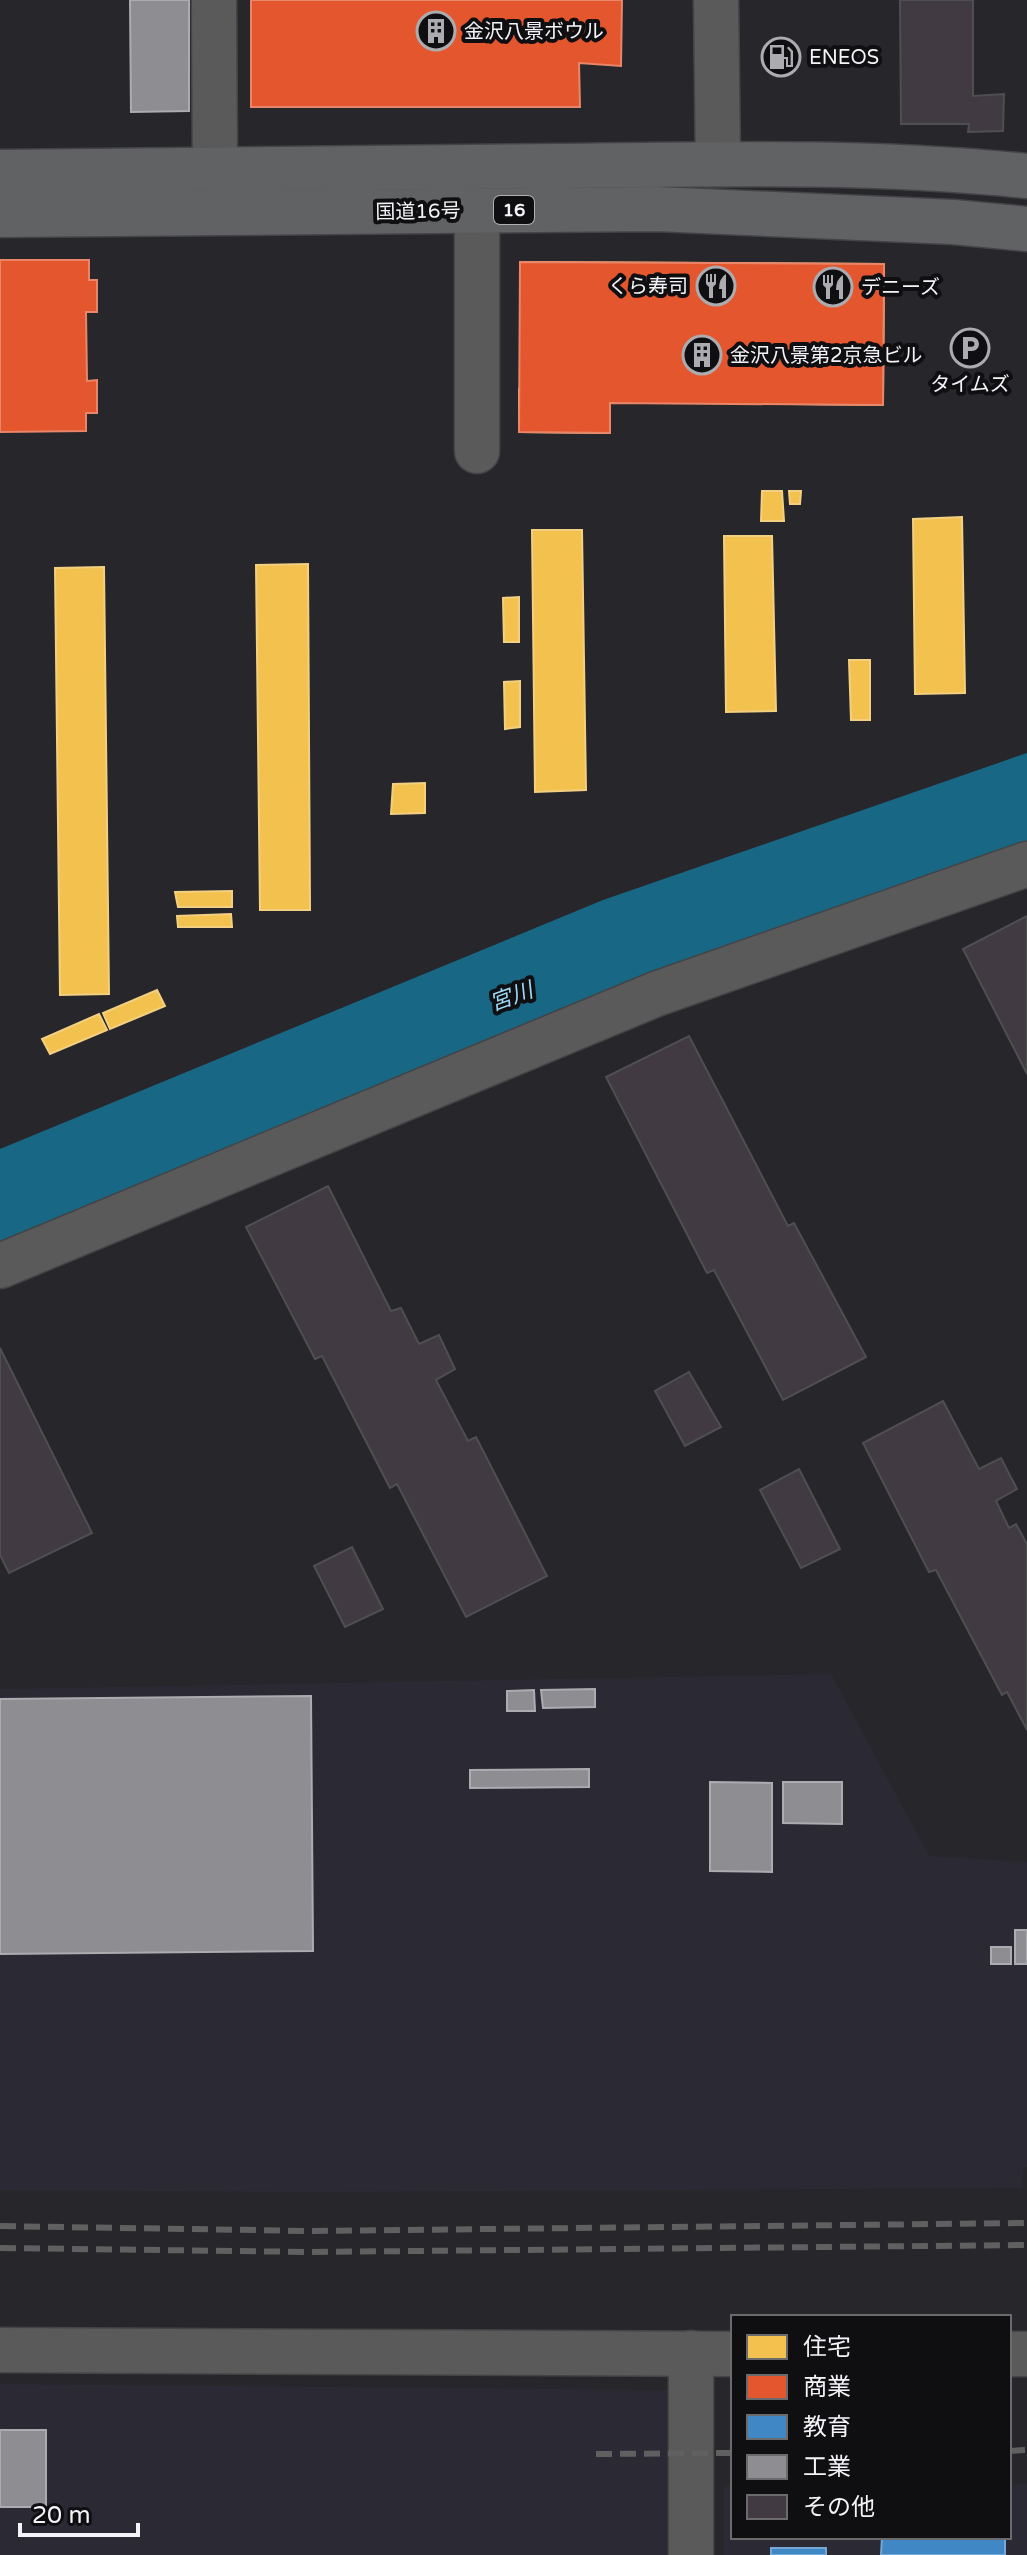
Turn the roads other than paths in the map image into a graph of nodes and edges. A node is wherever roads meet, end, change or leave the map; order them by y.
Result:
1 (214, 0) edge
2 (716, 0) edge
3 (718, 164) junction
4 (215, 170) junction
5 (0, 172) edge
6 (1027, 176) edge
7 (477, 210) junction
8 (0, 215) edge
9 (1027, 229) edge
10 (477, 451) dead end
11 (1027, 864) edge
12 (0, 1266) edge
13 (0, 2350) edge
14 (712, 2354) edge
15 (691, 2555) edge

1 - 4 street
2 - 3 street
3 - 4 highway, 16
3 - 6 highway, 16
4 - 5 highway, 16
7 - 8 highway, 国道16号 / 16
7 - 9 highway, 国道16号 / 16
7 - 10 street
11 - 12 street
13 - 14 street
14 - 15 street

